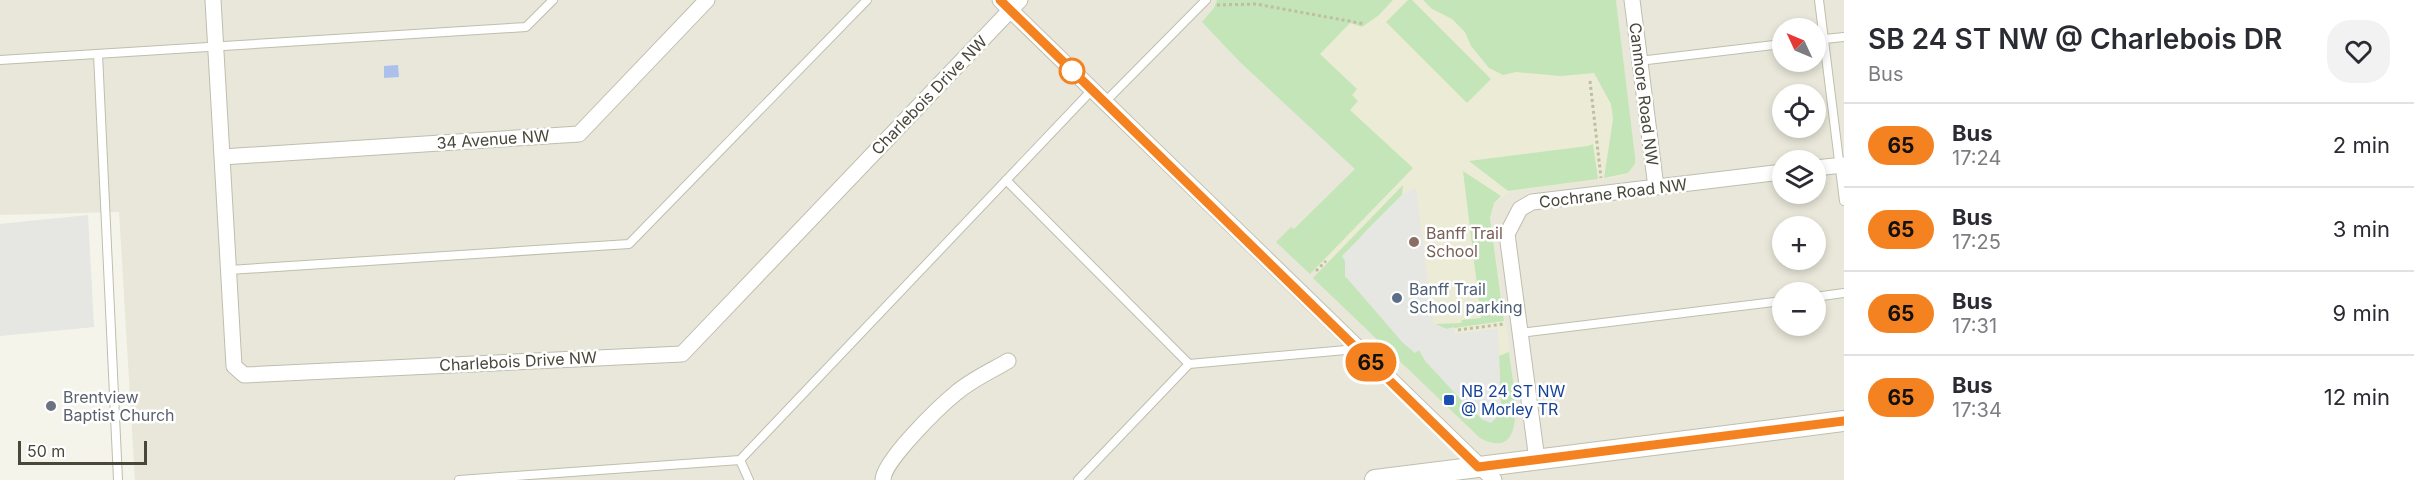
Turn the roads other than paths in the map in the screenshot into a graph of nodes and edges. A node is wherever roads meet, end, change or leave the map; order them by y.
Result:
1 (213, 0) edge
2 (553, 0) edge
3 (707, 0) edge
4 (867, 0) edge
5 (1205, 0) edge
6 (1632, 0) edge
7 (1819, 0) edge
8 (1010, 3) edge
9 (1822, 18) edge
10 (1844, 37) edge
11 (1826, 39) edge
12 (1772, 45) edge
13 (1826, 46) edge
14 (216, 47) junction
15 (98, 54) junction
16 (0, 60) edge
17 (1639, 61) junction
18 (1092, 90) junction
19 (1105, 102) junction
20 (222, 157) junction
21 (1842, 165) edge
22 (1826, 167) edge
23 (1772, 173) edge
24 (1006, 180) junction
25 (1656, 187) junction
26 (1844, 201) edge
27 (229, 270) junction
28 (1844, 293) edge
29 (1826, 295) edge
30 (1772, 302) edge
31 (1520, 333) junction
32 (1359, 349) junction
33 (1008, 361) dead end
34 (1189, 364) junction
35 (1844, 421) edge
36 (740, 459) junction
37 (1537, 460) junction
38 (1478, 467) junction
39 (118, 480) edge
40 (459, 480) edge
41 (749, 480) edge
42 (883, 480) edge
43 (1078, 480) edge
44 (1375, 480) edge
45 (1494, 480) edge

1 - 14 street, Charlebois Drive NW
2 - 14 lane
3 - 20 street, 34 Avenue NW
4 - 27 lane
5 - 19 lane
6 - 17 street, Canmore Road NW
7 - 9 lane
8 - 18 street
8 - 27 street, Charlebois Drive NW
10 - 11 lane
12 - 17 lane
13 - 21 lane
14 - 15 lane
14 - 20 street, Charlebois Drive NW
15 - 16 lane
15 - 39 lane
17 - 25 street, Canmore Road NW
18 - 19 street
18 - 24 lane
19 - 32 street
20 - 27 street, Charlebois Drive NW
21 - 22 street
21 - 26 lane
23 - 25 street, Cochrane Road NW
24 - 34 lane
24 - 36 lane
25 - 31 street, Cochrane Road NW
28 - 29 lane
30 - 31 lane
31 - 37 street, Cochrane Road NW
32 - 34 lane
32 - 38 street
33 - 42 street
34 - 43 lane
35 - 37 street
36 - 40 lane
36 - 41 lane
37 - 38 street
38 - 44 street
38 - 45 street

